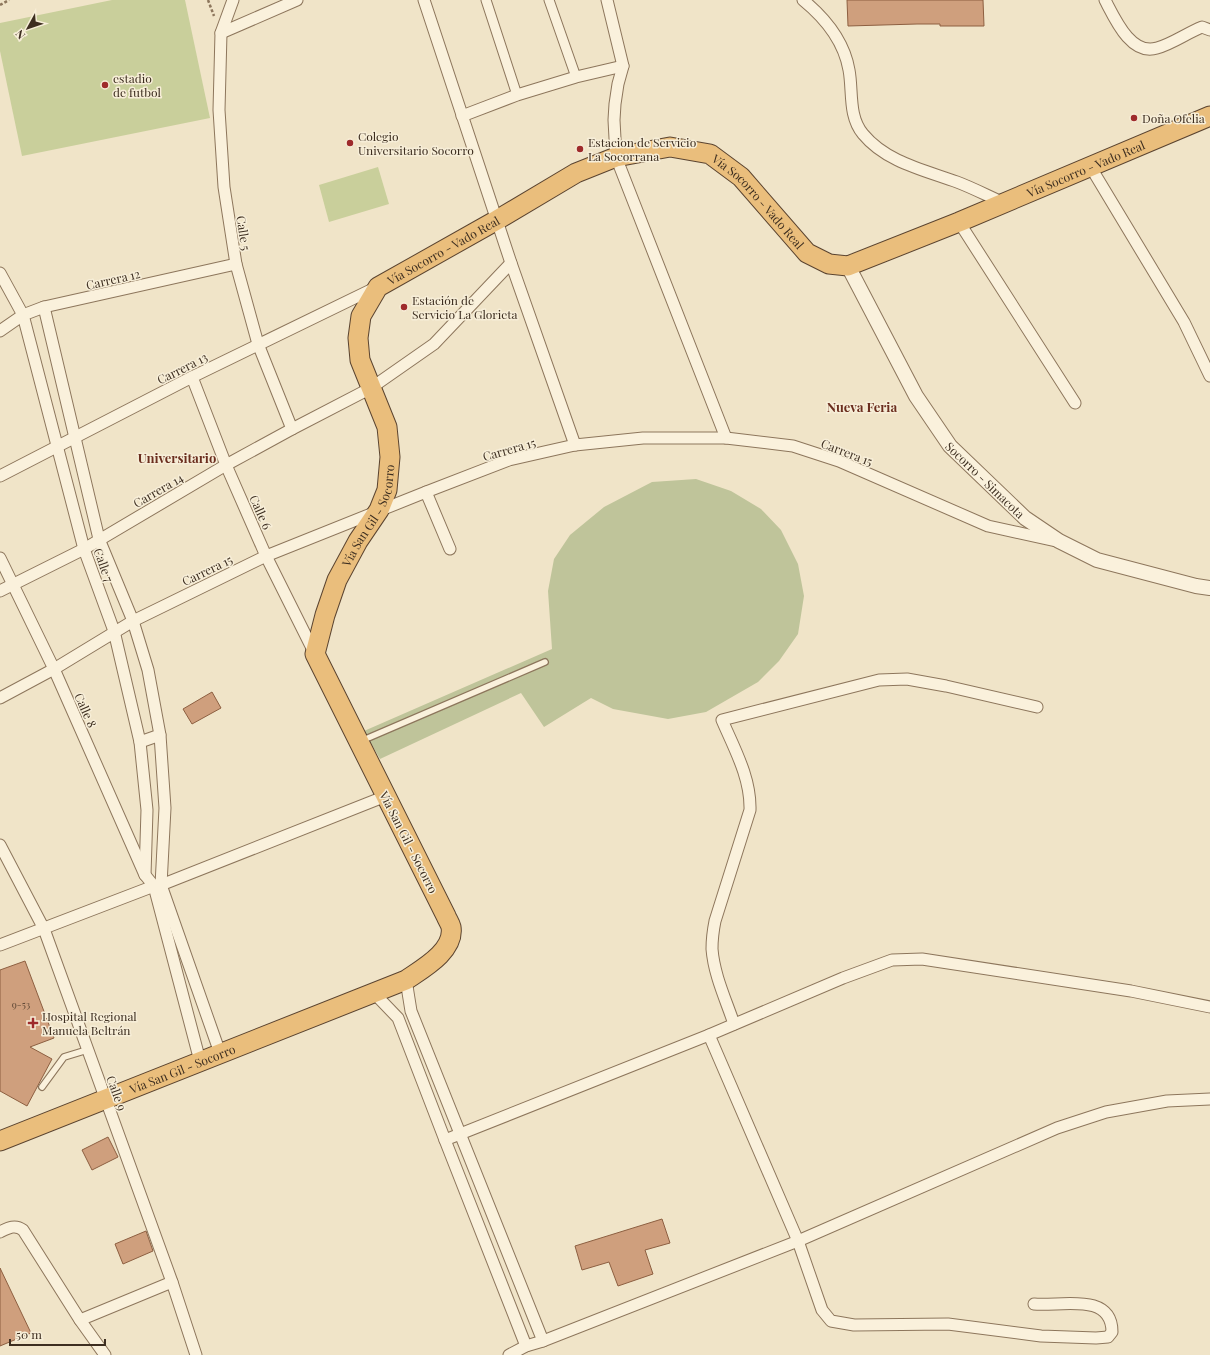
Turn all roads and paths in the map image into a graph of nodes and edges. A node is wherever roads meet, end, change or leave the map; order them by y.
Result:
1 (9, 0) edge
2 (233, 0) edge
3 (296, 0) edge
4 (424, 0) edge
5 (486, 0) edge
6 (549, 0) edge
7 (608, 0) edge
8 (803, 0) edge
9 (1105, 0) edge
10 (0, 5) edge
11 (1210, 30) edge
12 (221, 33) junction
13 (623, 66) junction
14 (576, 77) junction
15 (517, 95) junction
16 (462, 116) junction
17 (1210, 116) edge
18 (616, 157) junction
19 (1090, 166) junction
20 (1004, 202) junction
21 (496, 220) junction
22 (959, 222) junction
23 (511, 263) junction
24 (236, 264) junction
25 (848, 266) junction
26 (0, 273) edge
27 (378, 287) junction
28 (44, 308) junction
29 (23, 315) junction
30 (0, 331) edge
31 (258, 344) junction
32 (192, 376) junction
33 (1210, 376) edge
34 (371, 388) junction
35 (1075, 403) dead end
36 (292, 429) junction
37 (75, 438) junction
38 (726, 438) junction
39 (575, 445) junction
40 (57, 447) junction
41 (226, 465) junction
42 (0, 476) edge
43 (426, 492) junction
44 (379, 510) junction
45 (99, 539) junction
46 (1059, 541) junction
47 (84, 549) junction
48 (450, 549) dead end
49 (266, 556) junction
50 (0, 558) edge
51 (14, 585) junction
52 (1210, 588) edge
53 (0, 591) edge
54 (133, 621) junction
55 (114, 632) junction
56 (316, 654) junction
57 (544, 662) dead end
58 (54, 669) junction
59 (0, 698) edge
60 (1037, 707) dead end
61 (160, 735) junction
62 (140, 742) junction
63 (359, 742) junction
64 (386, 796) junction
65 (0, 845) edge
66 (146, 875) junction
67 (157, 885) junction
68 (44, 929) junction
69 (0, 945) edge
70 (406, 980) junction
71 (373, 992) junction
72 (1210, 1007) edge
73 (734, 1024) junction
74 (709, 1035) junction
75 (87, 1050) junction
76 (220, 1053) junction
77 (200, 1061) junction
78 (42, 1087) dead end
79 (1210, 1099) edge
80 (105, 1100) junction
81 (460, 1134) junction
82 (445, 1140) junction
83 (0, 1141) edge
84 (0, 1232) edge
85 (798, 1241) junction
86 (172, 1282) junction
87 (1034, 1304) dead end
88 (80, 1320) junction
89 (543, 1341) junction
90 (526, 1346) junction
91 (105, 1355) edge
92 (196, 1355) edge
93 (509, 1355) edge

1 - 10 path
2 - 12 street, Calle 5
3 - 12 street
4 - 16 street
5 - 15 street
6 - 14 street
7 - 13 street
8 - 20 street
9 - 11 street
12 - 24 street, Calle 5
13 - 14 street
13 - 18 street
14 - 15 street
15 - 16 street
16 - 21 street
17 - 19 highway, Vía Socorro - Vado Real
18 - 21 highway, Vía Socorro - Vado Real
18 - 25 highway, Vía Socorro - Vado Real
18 - 38 street
19 - 20 highway, Vía Socorro - Vado Real
19 - 33 street
20 - 22 highway, Vía Socorro - Vado Real
21 - 23 street
21 - 27 highway, Vía Socorro - Vado Real
22 - 25 highway, Vía Socorro - Vado Real
22 - 35 street
23 - 34 street, Carrera 14
23 - 39 street
24 - 28 street, Carrera 12
24 - 31 street, Calle 5
25 - 46 street, Socorro - Simacota
26 - 29 street, Calle 7
27 - 31 street, Carrera 13
27 - 34 highway, Vía San Gil - Socorro
28 - 29 street, Carrera 12
28 - 37 street
29 - 30 street, Carrera 12
29 - 40 street, Calle 7
31 - 32 street, Carrera 13
31 - 36 street, Calle 5
32 - 37 street, Carrera 13
32 - 41 street, Calle 6
34 - 36 street, Carrera 14
34 - 44 highway, Vía San Gil - Socorro
36 - 41 street, Carrera 14
37 - 40 street, Carrera 13
37 - 45 street
38 - 39 street, Carrera 15
38 - 46 street, Carrera 15
39 - 43 street, Carrera 15
40 - 42 street, Carrera 13
40 - 47 street, Calle 7
41 - 45 street, Carrera 14
41 - 49 street, Calle 6
43 - 44 street, Carrera 15
43 - 48 street
44 - 49 street, Carrera 15
44 - 56 highway, Vía San Gil - Socorro
45 - 47 street, Carrera 14
45 - 54 street
46 - 52 street, Socorro - Simacota
47 - 51 street, Carrera 14
47 - 55 street, Calle 7
49 - 54 street, Carrera 15
49 - 56 street, Calle 6
50 - 51 street, Calle 8
51 - 53 street, Carrera 14
51 - 58 street, Calle 8
54 - 55 street, Carrera 15
54 - 61 street
55 - 58 street, Carrera 15
55 - 62 street, Calle 7
56 - 63 highway, Vía San Gil - Socorro
57 - 63 lane
58 - 59 street, Carrera 15
58 - 66 street, Calle 8
60 - 73 street
61 - 62 street
61 - 67 street
62 - 66 street, Calle 7
63 - 64 highway, Vía San Gil - Socorro
64 - 67 street
64 - 70 highway, Vía San Gil - Socorro
65 - 68 street, Calle 9
66 - 67 street, Calle 8
67 - 68 street
67 - 76 street
67 - 77 street
68 - 69 street
68 - 75 street, Calle 9
70 - 71 highway, Vía San Gil - Socorro
70 - 81 street
71 - 76 highway, Vía San Gil - Socorro
71 - 82 street
72 - 73 street
73 - 74 street
74 - 81 street
74 - 85 street
75 - 78 lane
75 - 80 street, Calle 9
76 - 77 highway, Vía San Gil - Socorro
77 - 80 highway, Vía San Gil - Socorro
79 - 85 street
80 - 83 highway, Vía San Gil - Socorro
80 - 86 street, Calle 9
81 - 82 street
81 - 89 street
82 - 90 street
84 - 88 street
85 - 87 street
85 - 89 street
86 - 88 street
86 - 92 street, Calle 9
88 - 91 street
89 - 90 street
90 - 93 street

